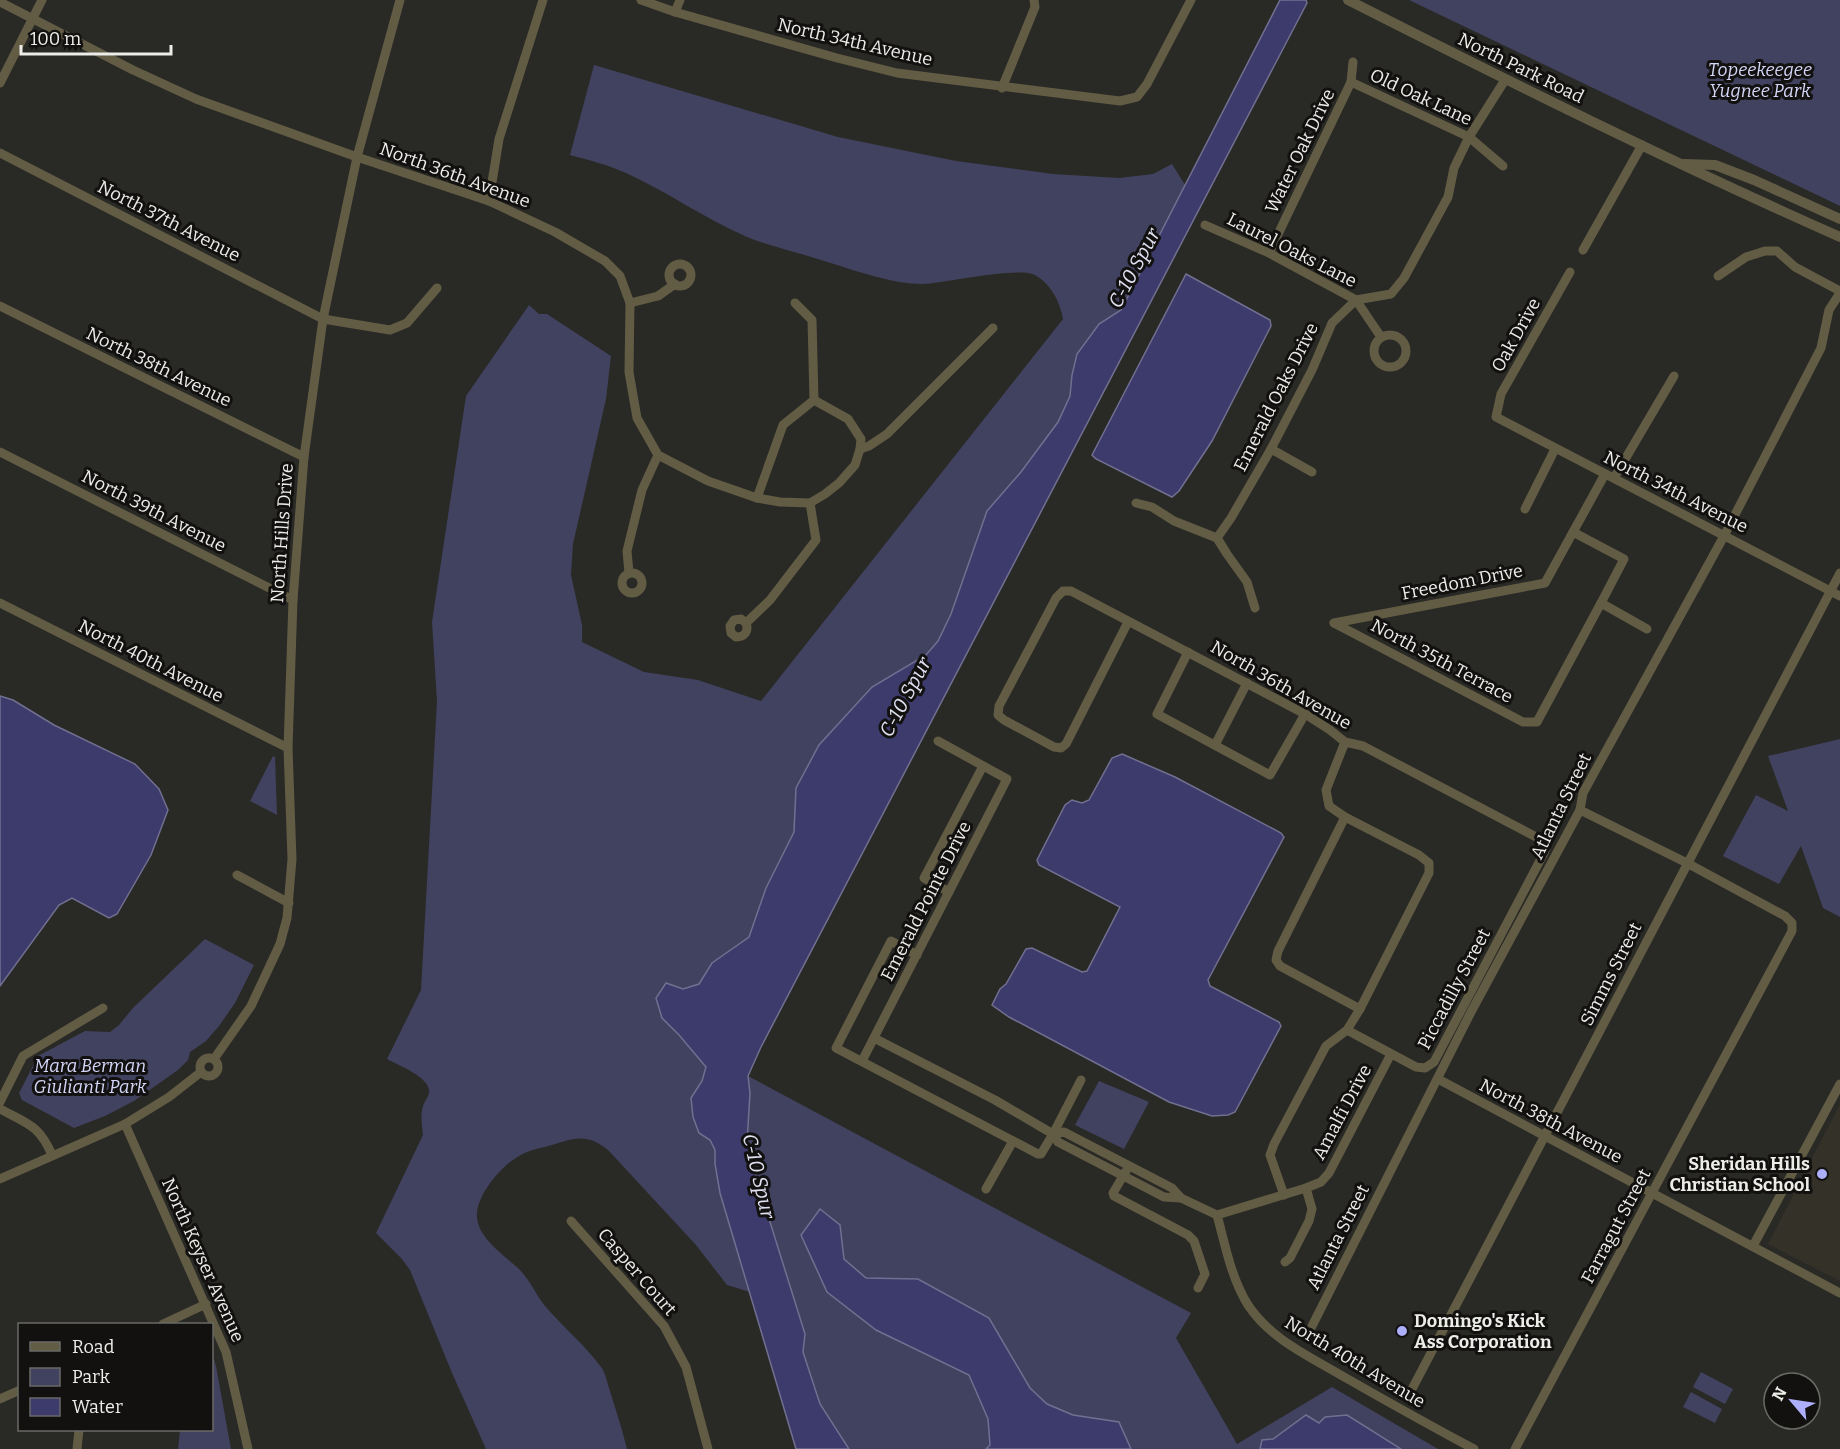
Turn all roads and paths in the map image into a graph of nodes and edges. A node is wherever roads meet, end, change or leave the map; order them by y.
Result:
1 (42, 0) edge
2 (400, 0) edge
3 (543, 0) edge
4 (641, 0) edge
5 (680, 0) edge
6 (1034, 0) edge
7 (1191, 0) edge
8 (1348, 0) edge
9 (0, 2) edge
10 (675, 12) junction
11 (33, 19) junction
12 (1353, 62) dead end
13 (1505, 80) junction
14 (1351, 82) junction
15 (0, 83) edge
16 (1002, 88) junction
17 (1469, 136) junction
18 (1642, 145) junction
19 (0, 153) edge
20 (357, 157) junction
21 (1680, 164) junction
22 (1503, 166) dead end
23 (489, 201) junction
24 (1840, 219) edge
25 (1205, 225) dead end
26 (1840, 237) edge
27 (1583, 250) dead end
28 (1269, 253) junction
29 (1570, 272) dead end
30 (1718, 276) dead end
31 (675, 284) dead end
32 (437, 288) dead end
33 (1840, 292) edge
34 (1356, 300) junction
35 (630, 303) junction
36 (795, 303) dead end
37 (0, 306) edge
38 (323, 319) junction
39 (993, 328) dead end
40 (1381, 337) dead end
41 (1674, 376) dead end
42 (814, 400) junction
43 (1496, 417) joint
44 (860, 449) junction
45 (1271, 449) junction
46 (1555, 449) junction
47 (0, 452) edge
48 (658, 455) junction
49 (304, 457) junction
50 (1312, 472) dead end
51 (1609, 476) junction
52 (757, 498) junction
53 (810, 503) junction
54 (1136, 503) dead end
55 (1525, 509) dead end
56 (1573, 532) junction
57 (1724, 536) junction
58 (1217, 538) junction
59 (629, 573) dead end
60 (1840, 573) edge
61 (1830, 591) junction
62 (1840, 596) edge
63 (293, 600) junction
64 (0, 603) edge
65 (1601, 603) junction
66 (1255, 608) dead end
67 (1128, 621) junction
68 (746, 623) dead end
69 (1334, 623) joint
70 (1647, 629) dead end
71 (1188, 652) junction
72 (1247, 683) junction
73 (1305, 714) junction
74 (938, 741) dead end
75 (1345, 742) junction
76 (1215, 746) junction
77 (288, 748) junction
78 (982, 766) junction
79 (1580, 810) junction
80 (1345, 817) junction
81 (1545, 844) joint
82 (1687, 863) junction
83 (237, 875) dead end
84 (949, 892) junction
85 (289, 903) junction
86 (917, 955) junction
87 (103, 1008) dead end
88 (1360, 1008) junction
89 (1347, 1030) junction
90 (874, 1038) junction
91 (1391, 1054) junction
92 (214, 1059) junction
93 (862, 1061) junction
94 (201, 1072) junction
95 (1438, 1079) junction
96 (1081, 1080) dead end
97 (1840, 1084) edge
98 (0, 1102) edge
99 (0, 1109) edge
100 (125, 1124) junction
101 (1053, 1134) junction
102 (1545, 1136) junction
103 (1013, 1141) junction
104 (52, 1155) junction
105 (1129, 1166) junction
106 (1123, 1176) junction
107 (0, 1179) edge
108 (1306, 1188) junction
109 (987, 1189) dead end
110 (1652, 1192) junction
111 (1284, 1195) junction
112 (1181, 1198) junction
113 (1217, 1215) junction
114 (571, 1221) dead end
115 (1753, 1246) junction
116 (1285, 1262) dead end
117 (1198, 1288) dead end
118 (1840, 1293) edge
119 (206, 1304) junction
120 (165, 1323) edge
121 (1308, 1334) dead end
122 (18, 1391) edge
123 (1411, 1391) dead end
124 (0, 1399) edge
125 (79, 1431) edge
126 (77, 1449) edge
127 (248, 1449) edge
128 (708, 1449) edge
129 (1474, 1449) edge
130 (1515, 1449) edge

1 - 11 street
2 - 20 street, North Hills Drive
3 - 23 street
4 - 10 street, North 34th Avenue
5 - 10 street
6 - 16 street
7 - 16 street, North 34th Avenue
8 - 13 street, North Park Road
9 - 11 street, North 36th Avenue
10 - 16 street, North 34th Avenue
11 - 15 street
11 - 20 street, North 36th Avenue
12 - 14 street, Water Oak Drive
13 - 17 street
13 - 18 street, North Park Road
14 - 17 street, Old Oak Lane
14 - 28 street, Water Oak Drive
17 - 22 street, Old Oak Lane
17 - 34 street
18 - 21 street, North Park Road
18 - 27 street
19 - 38 street, North 37th Avenue
20 - 23 street, North 36th Avenue
20 - 38 street, North Hills Drive
21 - 24 street, North Park Road
21 - 26 street, North Park Road
23 - 35 street, North 36th Avenue
25 - 28 street, Laurel Oaks Lane
28 - 34 street, Laurel Oaks Lane
29 - 43 street, Oak Drive
30 - 33 street
31 - 35 street
32 - 38 street, North 37th Avenue
33 - 57 street, Atlanta Street
34 - 40 street, Laurel Oaks Lane
34 - 45 street, Emerald Oaks Drive
35 - 48 street, North 36th Avenue
36 - 42 street
37 - 49 street, North 38th Avenue
38 - 49 street, North Hills Drive
39 - 44 street
41 - 51 street, Freedom Drive
42 - 44 street
42 - 52 street
43 - 46 street, North 34th Avenue
44 - 53 street
45 - 50 street
45 - 58 street, Emerald Oaks Drive
46 - 51 street, North 34th Avenue
46 - 55 street
47 - 63 street, North 39th Avenue
48 - 52 street
48 - 59 street
49 - 63 street, North Hills Drive
51 - 56 street, Freedom Drive
51 - 57 street, North 34th Avenue
52 - 53 street
53 - 68 street
54 - 58 street
56 - 65 street
56 - 69 street, Freedom Drive
57 - 61 street, North 34th Avenue
57 - 79 street, Atlanta Street
58 - 66 street
60 - 61 street, Simms Street
61 - 62 street, North 34th Avenue
61 - 82 street, Simms Street
63 - 77 street, North Hills Drive
64 - 77 street, North 40th Avenue
65 - 69 street, North 35th Terrace
65 - 70 street
67 - 67 street, North 36th Avenue
67 - 71 street, North 36th Avenue
71 - 72 street, North 36th Avenue
71 - 76 street
72 - 73 street, North 36th Avenue
72 - 76 street
73 - 75 street, North 36th Avenue
73 - 76 street
74 - 78 street
75 - 80 street
75 - 81 street, North 36th Avenue
77 - 85 street, North Hills Drive
78 - 84 street
78 - 84 street, Emerald Pointe Drive
79 - 82 street
79 - 95 street, Atlanta Street
80 - 88 street
80 - 88 street
81 - 91 street, Piccadilly Street
82 - 102 street, Simms Street
82 - 110 street, Farragut Street
83 - 85 street
84 - 86 street, Emerald Pointe Drive
85 - 92 street, North Hills Drive
86 - 90 street, Emerald Pointe Drive
86 - 93 street
87 - 98 street
88 - 89 street
89 - 91 street, Piccadilly Street
89 - 111 street
90 - 93 street, Emerald Pointe Drive
90 - 101 street
91 - 108 street, Amalfi Drive
92 - 94 street
92 - 94 street
93 - 103 street
94 - 100 street
95 - 102 street, North 38th Avenue
95 - 121 street, Atlanta Street
96 - 101 street
97 - 115 street
99 - 104 street
100 - 104 street
100 - 119 street, North Keyser Avenue
101 - 103 street
101 - 105 street
101 - 106 street
102 - 110 street, North 38th Avenue
102 - 123 street, Simms Street
103 - 109 street
104 - 107 street
105 - 106 street
105 - 112 street
106 - 112 street
106 - 117 street
108 - 111 street, Amalfi Drive
108 - 116 street
110 - 115 street, North 38th Avenue
110 - 130 street, Farragut Street
111 - 113 street, Amalfi Drive
112 - 113 street
113 - 129 street, North 40th Avenue
114 - 128 street, Casper Court
115 - 118 street, North 38th Avenue
119 - 120 street
119 - 127 street, North Keyser Avenue
122 - 124 street
125 - 126 street

